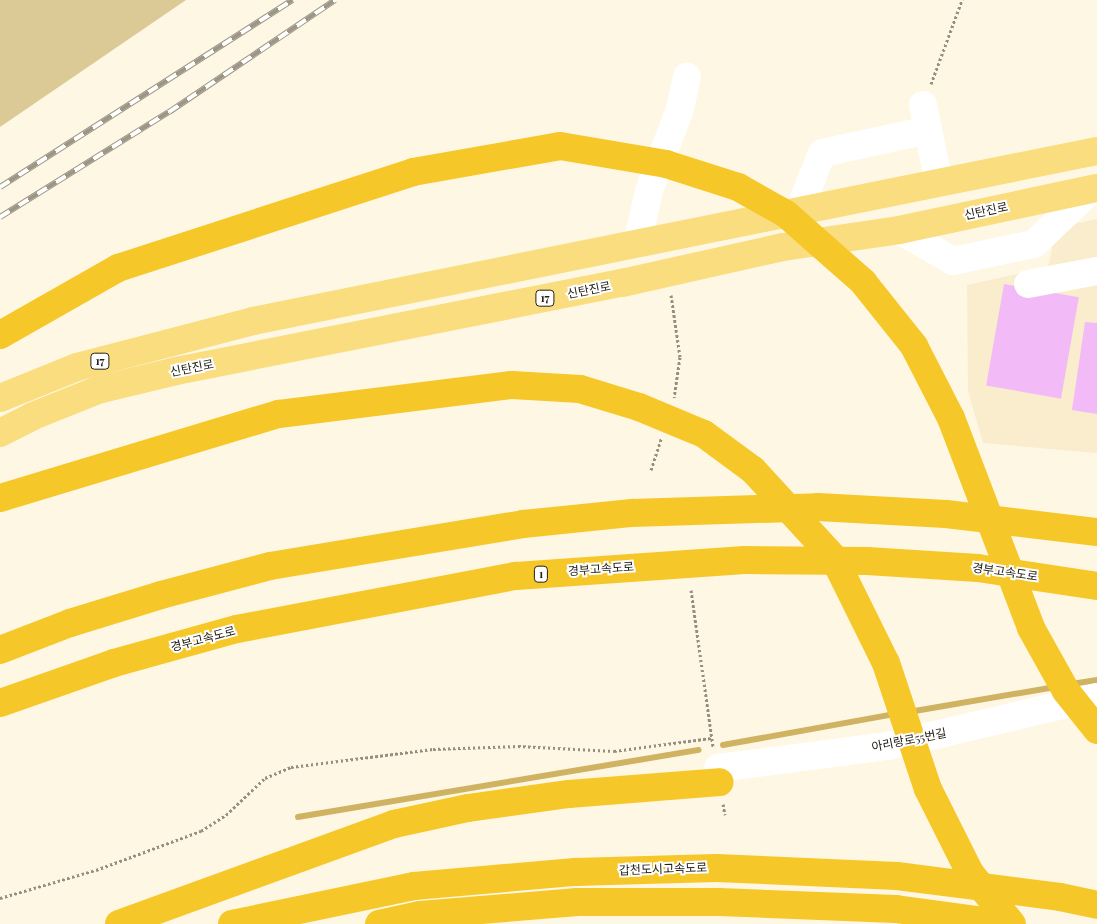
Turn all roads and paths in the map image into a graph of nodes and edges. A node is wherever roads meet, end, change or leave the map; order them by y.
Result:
1 (962, 0) edge
2 (687, 77) dead end
3 (925, 118) junction
4 (1097, 151) edge
5 (939, 183) junction
6 (1094, 189) edge
7 (799, 211) junction
8 (899, 230) junction
9 (636, 244) junction
10 (1097, 271) edge
11 (669, 272) junction
12 (1028, 284) dead end
13 (0, 335) edge
14 (0, 398) edge
15 (674, 402) dead end
16 (0, 433) edge
17 (663, 436) dead end
18 (651, 470) dead end
19 (0, 498) edge
20 (1097, 532) edge
21 (1097, 586) edge
22 (691, 590) dead end
23 (0, 650) edge
24 (1097, 698) edge
25 (0, 703) edge
26 (1097, 730) edge
27 (711, 738) junction
28 (719, 775) junction
29 (725, 816) dead end
30 (0, 898) edge
31 (1097, 905) edge
32 (119, 924) edge
33 (232, 924) edge
34 (379, 924) edge
35 (1004, 924) edge
36 (1012, 924) edge

1 - 3 path
2 - 9 lane
3 - 5 lane
3 - 7 lane
4 - 5 main road, 17
5 - 7 main road, 17
6 - 8 main road, 신탄진로 / 17
6 - 8 lane
7 - 9 main road, 17
8 - 11 main road, 신탄진로 / 17
9 - 14 main road, 17
10 - 12 lane
11 - 15 path
11 - 16 main road, 신탄진로 / 17
13 - 26 highway
17 - 18 path
19 - 36 highway
20 - 23 highway
21 - 25 highway, 경부고속도로 / 1
22 - 27 path
24 - 28 lane, 아리랑로55번길
27 - 28 path
27 - 30 path
28 - 29 path
28 - 32 highway
31 - 33 highway, 갑천도시고속도로
34 - 35 highway

